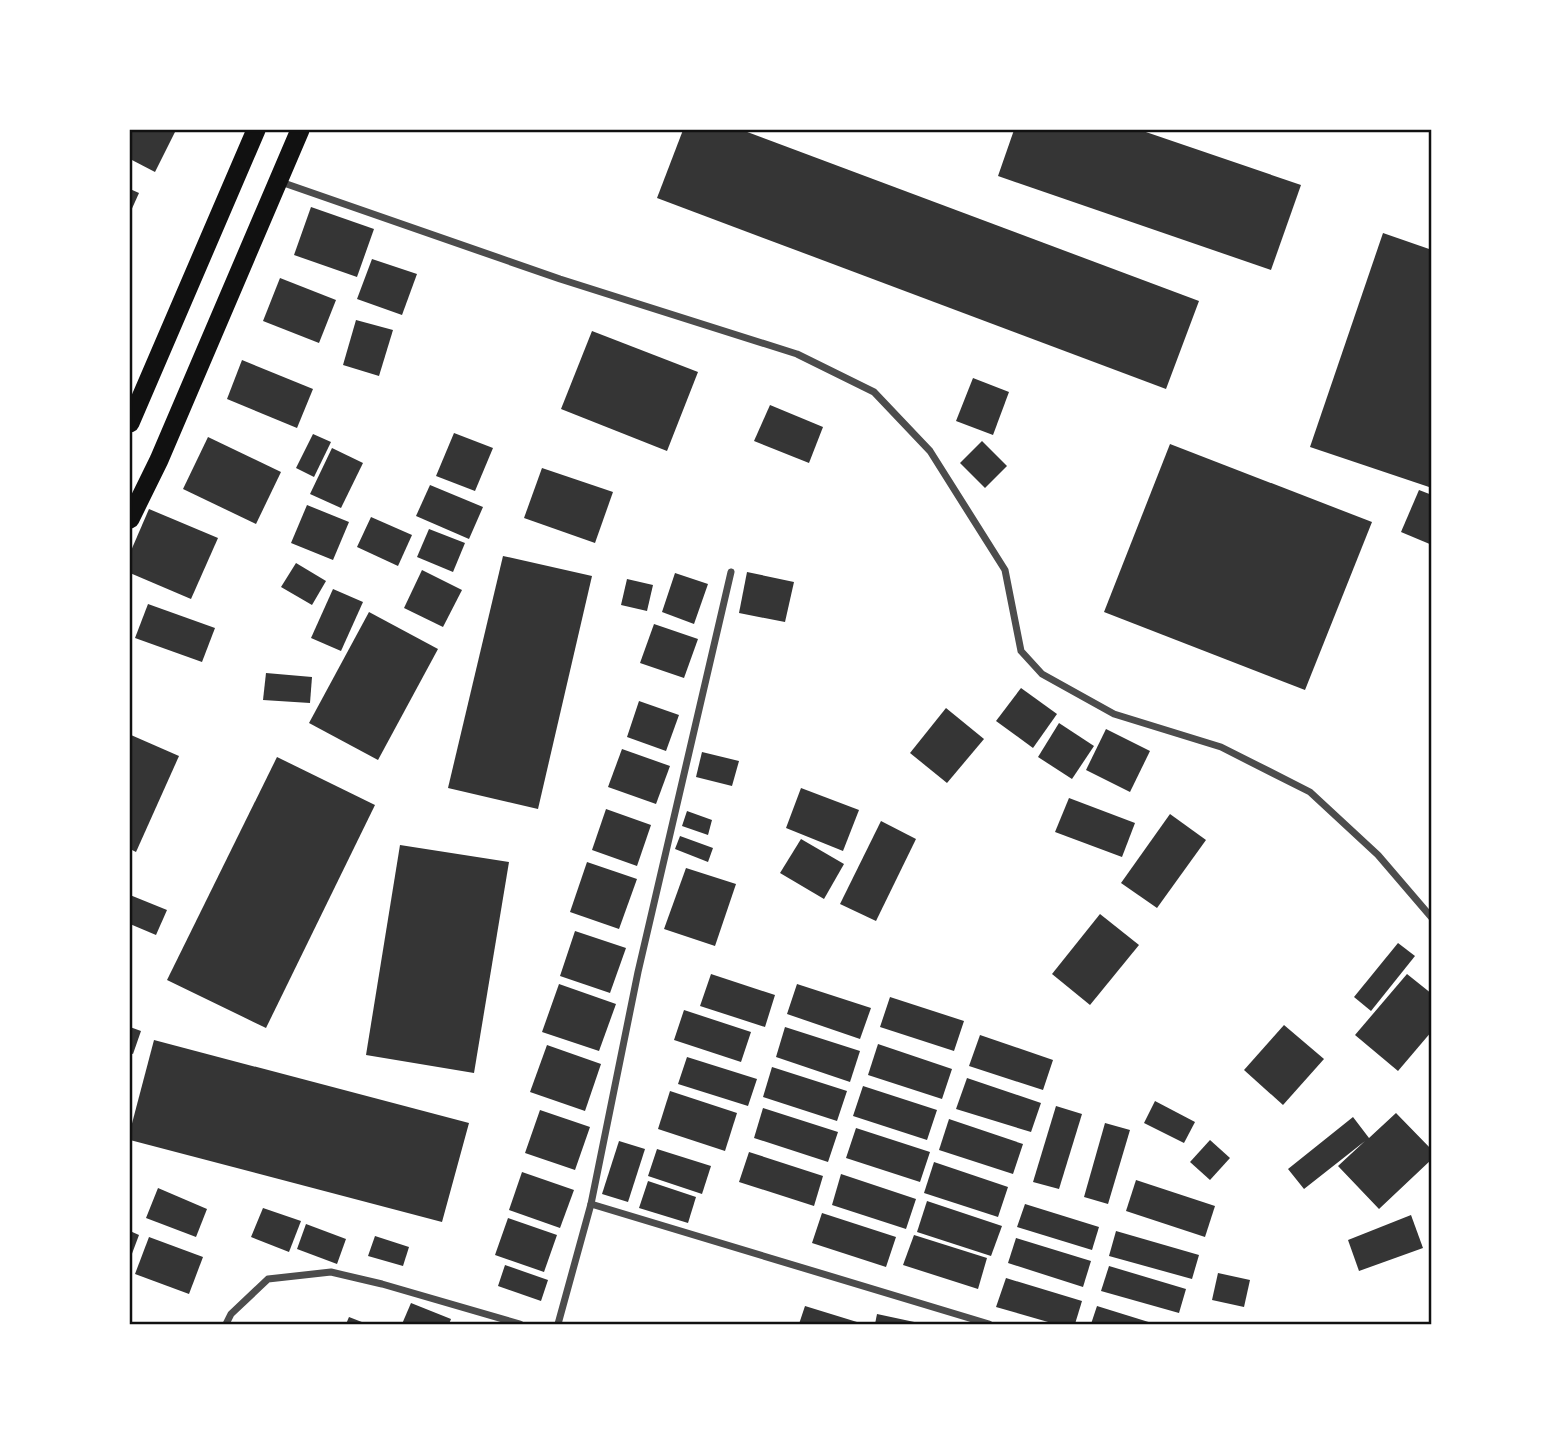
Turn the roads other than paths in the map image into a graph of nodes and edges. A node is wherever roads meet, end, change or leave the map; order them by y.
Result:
1 (256, 130) edge
2 (300, 130) edge
3 (277, 181) junction
4 (130, 423) edge
5 (130, 519) edge
6 (731, 572) dead end
7 (1432, 918) edge
8 (591, 1204) junction
9 (226, 1325) edge
10 (520, 1325) edge
11 (558, 1325) edge
12 (989, 1325) edge

1 - 4 highway
2 - 3 highway
3 - 5 highway
3 - 7 street
6 - 8 street
8 - 11 street
8 - 12 street
9 - 10 street

